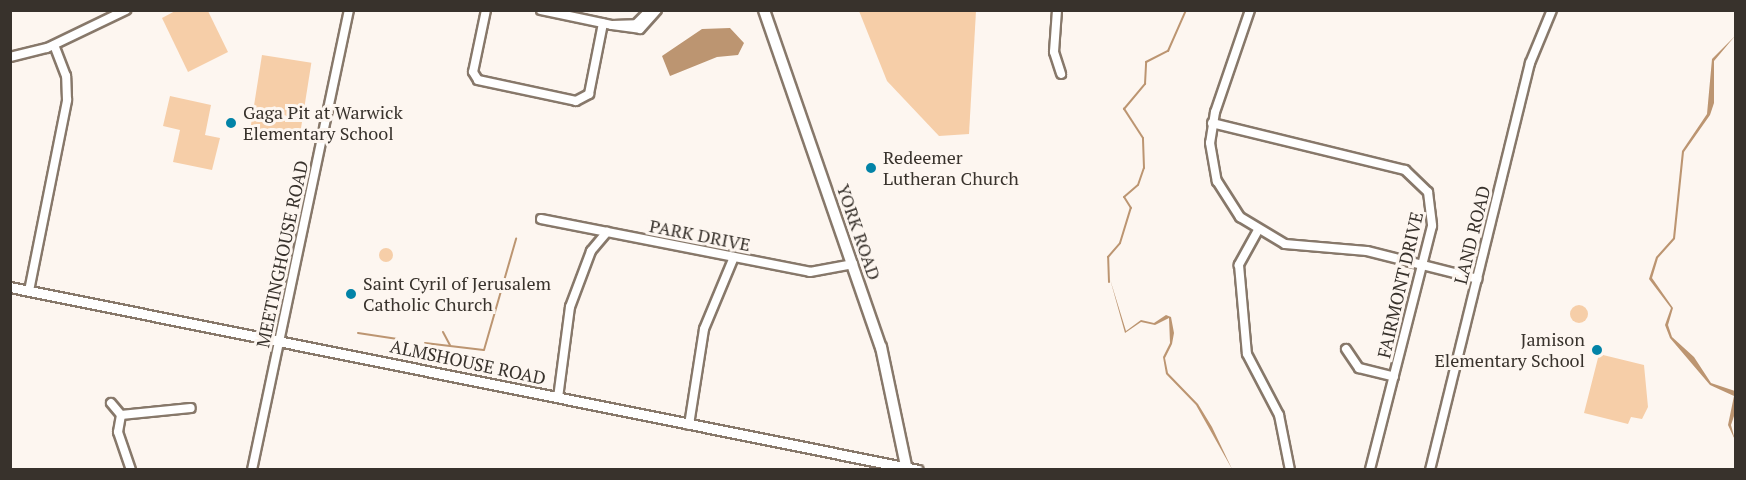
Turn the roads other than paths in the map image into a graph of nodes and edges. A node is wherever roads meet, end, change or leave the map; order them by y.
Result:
1 (126, 10) edge
2 (349, 10) edge
3 (486, 10) edge
4 (541, 10) edge
5 (650, 10) edge
6 (657, 10) edge
7 (764, 10) edge
8 (1057, 10) edge
9 (1250, 10) edge
10 (1552, 10) edge
11 (603, 23) junction
12 (612, 25) junction
13 (54, 45) junction
14 (10, 57) edge
15 (1060, 74) dead end
16 (1212, 123) junction
17 (541, 219) dead end
18 (607, 232) junction
19 (1257, 232) junction
20 (734, 257) junction
21 (853, 264) junction
22 (1422, 264) junction
23 (1478, 279) junction
24 (10, 287) edge
25 (29, 291) junction
26 (279, 341) junction
27 (1346, 349) dead end
28 (1394, 377) junction
29 (558, 398) junction
30 (111, 403) dead end
31 (191, 408) dead end
32 (121, 415) junction
33 (689, 424) junction
34 (911, 469) edge
35 (131, 470) edge
36 (252, 470) edge
37 (1290, 470) edge
38 (1370, 470) edge
39 (1430, 470) edge

1 - 13 street
2 - 26 street, MEETINGHOUSE ROAD
3 - 11 street
4 - 11 street
5 - 12 street
6 - 12 street
7 - 21 highway, YORK ROAD
8 - 15 street
9 - 16 street
10 - 23 street, LAND ROAD
11 - 12 street
13 - 14 street
13 - 25 street
16 - 19 street
16 - 22 street, FAIRMONT DRIVE
17 - 18 street, PARK DRIVE
18 - 20 street, PARK DRIVE
18 - 29 street
19 - 22 street
19 - 37 street
20 - 21 street, PARK DRIVE
20 - 33 street
21 - 34 highway, YORK ROAD
22 - 23 street
22 - 28 street, FAIRMONT DRIVE
23 - 39 street, LAND ROAD
24 - 25 main road, ALMSHOUSE ROAD
25 - 26 main road, ALMSHOUSE ROAD
26 - 29 main road, ALMSHOUSE ROAD
26 - 36 street, MEETINGHOUSE ROAD
27 - 28 street
28 - 38 street, FAIRMONT DRIVE
29 - 33 main road, ALMSHOUSE ROAD
30 - 32 street
31 - 32 street
32 - 35 street
33 - 34 main road, ALMSHOUSE ROAD

